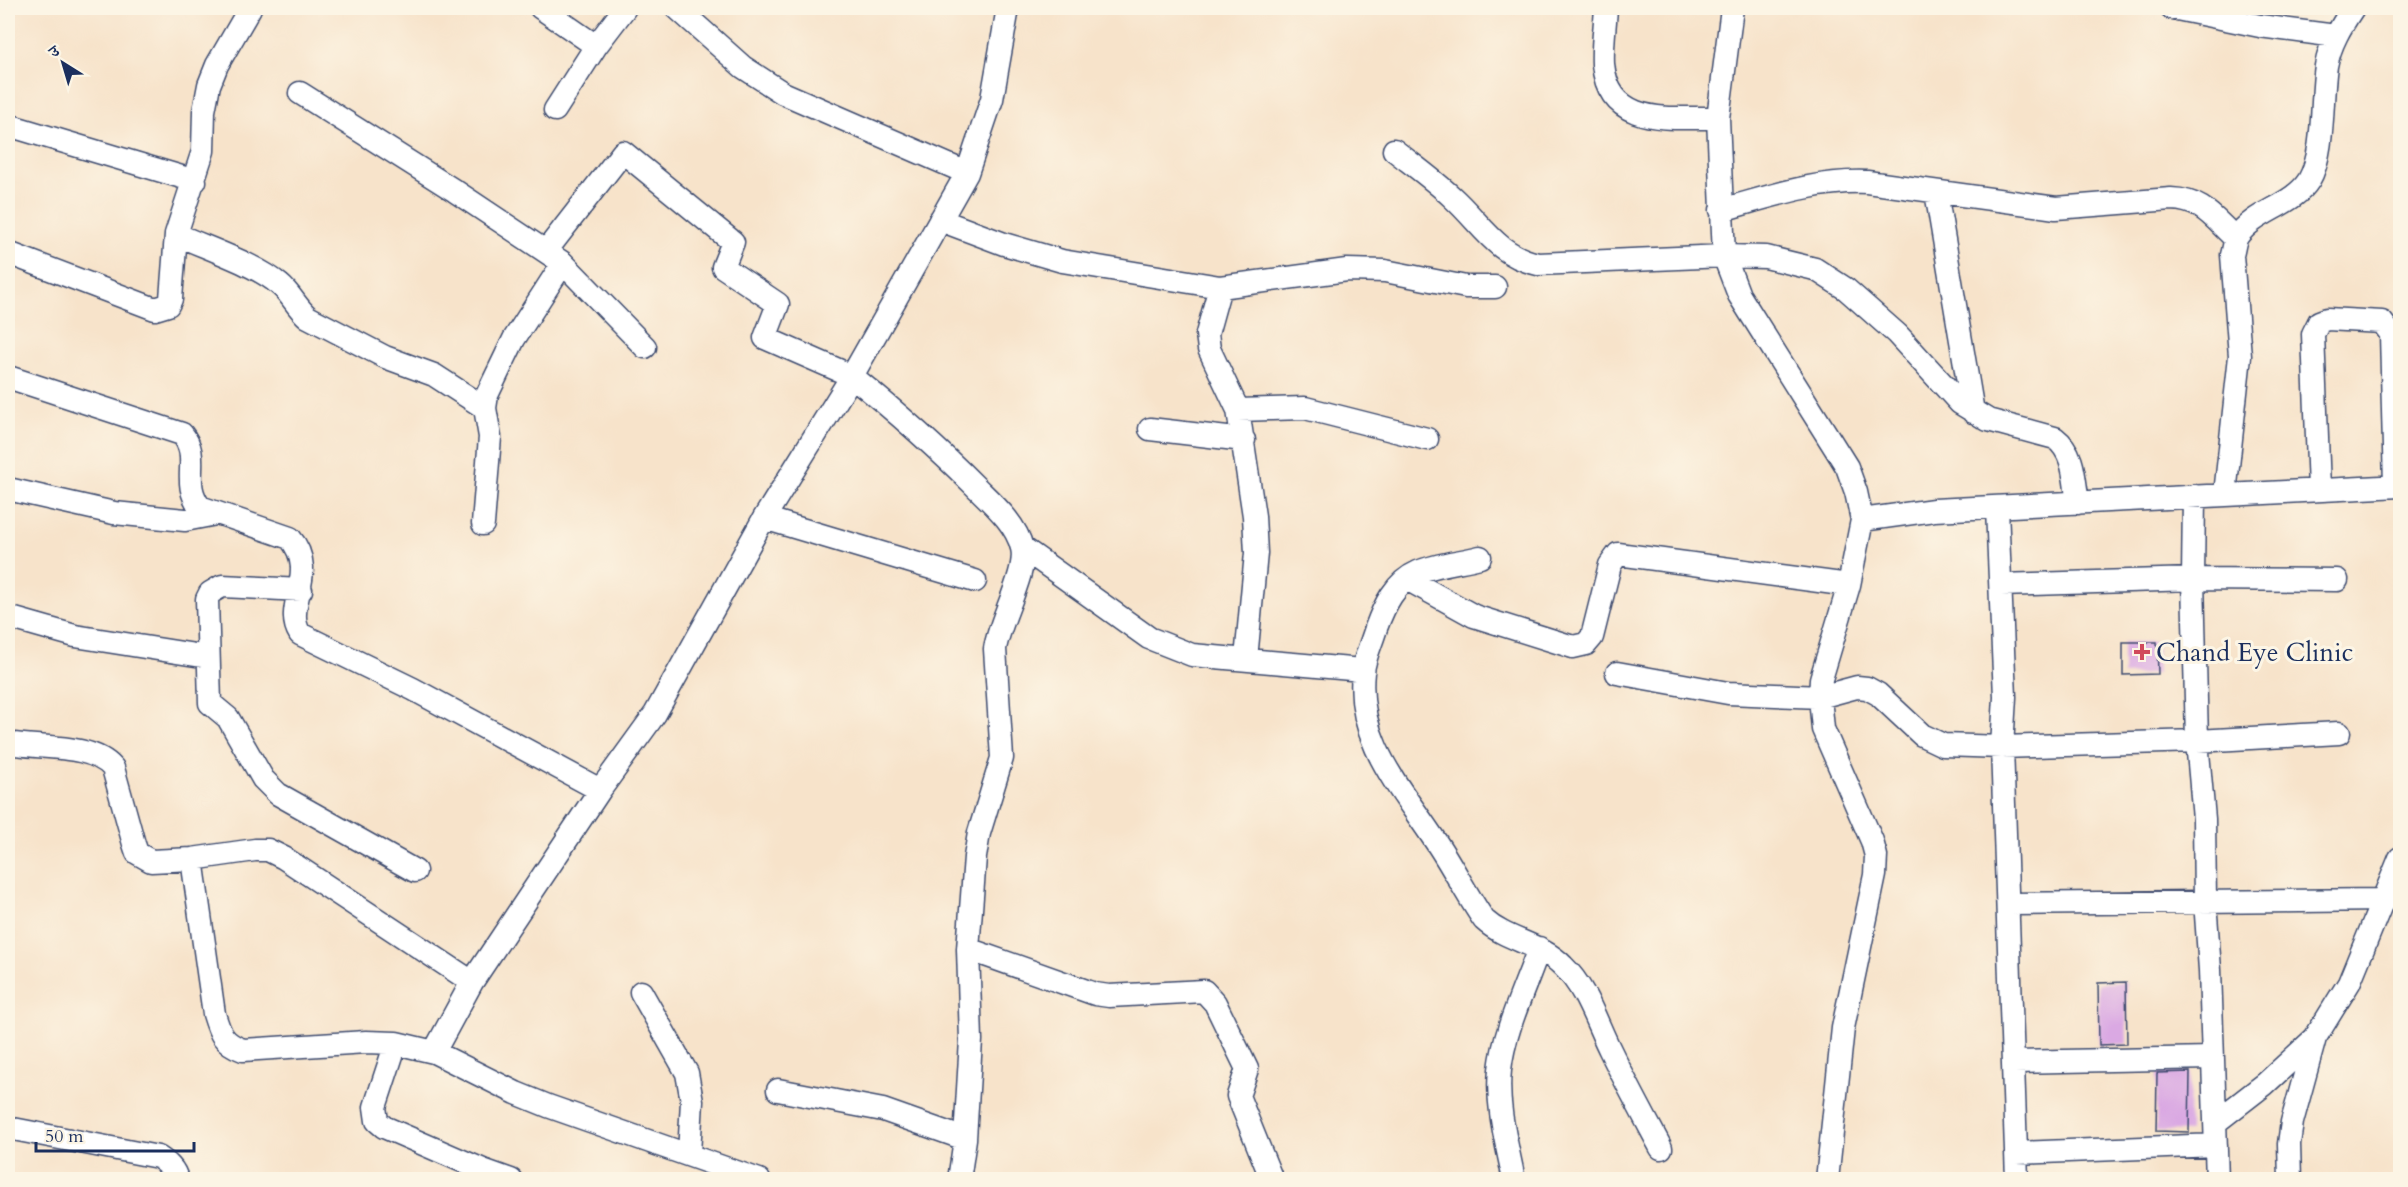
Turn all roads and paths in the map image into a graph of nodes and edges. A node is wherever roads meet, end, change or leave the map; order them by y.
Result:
1 (250, 8) edge
2 (541, 8) edge
3 (625, 8) edge
4 (677, 8) edge
5 (1008, 8) edge
6 (1606, 8) edge
7 (1731, 8) edge
8 (2172, 8) edge
9 (2353, 8) edge
10 (2336, 36) junction
11 (596, 45) junction
12 (300, 93) dead end
13 (555, 110) dead end
14 (1718, 118) junction
15 (8, 125) edge
16 (1394, 150) dead end
17 (967, 173) junction
18 (195, 181) junction
19 (1936, 192) junction
20 (1721, 210) junction
21 (940, 220) junction
22 (176, 234) junction
23 (2236, 239) junction
24 (8, 253) edge
25 (1724, 256) junction
26 (554, 257) junction
27 (1220, 287) junction
28 (1495, 288) dead end
29 (645, 347) dead end
30 (852, 376) junction
31 (8, 377) edge
32 (485, 408) junction
33 (1238, 410) junction
34 (1973, 412) junction
35 (1150, 429) dead end
36 (1427, 439) dead end
37 (1244, 440) junction
38 (2398, 486) edge
39 (8, 489) edge
40 (2319, 489) junction
41 (2225, 494) junction
42 (2194, 496) junction
43 (2078, 503) junction
44 (1997, 509) junction
45 (216, 514) junction
46 (764, 518) junction
47 (1863, 520) junction
48 (483, 524) dead end
49 (1023, 548) junction
50 (1480, 557) dead end
51 (1407, 579) junction
52 (2193, 579) junction
53 (2337, 580) dead end
54 (975, 581) dead end
55 (1849, 585) junction
56 (2001, 585) junction
57 (301, 590) junction
58 (8, 616) edge
59 (208, 657) junction
60 (1246, 659) junction
61 (1362, 670) junction
62 (1617, 673) dead end
63 (1820, 697) junction
64 (2339, 733) dead end
65 (2197, 741) junction
66 (8, 743) edge
67 (2002, 747) junction
68 (600, 790) junction
69 (2400, 858) edge
70 (192, 859) junction
71 (415, 871) dead end
72 (2385, 900) junction
73 (2205, 901) junction
74 (2008, 904) junction
75 (1539, 948) junction
76 (968, 949) junction
77 (472, 982) junction
78 (641, 992) dead end
79 (2315, 1038) junction
80 (396, 1043) junction
81 (434, 1053) junction
82 (2212, 1058) junction
83 (2014, 1062) junction
84 (778, 1090) dead end
85 (8, 1128) edge
86 (2216, 1133) junction
87 (965, 1139) junction
88 (1661, 1148) dead end
89 (689, 1154) junction
90 (2016, 1154) junction
91 (177, 1179) edge
92 (511, 1179) edge
93 (759, 1179) edge
94 (959, 1179) edge
95 (1272, 1179) edge
96 (1514, 1179) edge
97 (1827, 1179) edge
98 (2017, 1179) edge
99 (2217, 1179) edge
100 (2290, 1179) edge

1 - 18 street
2 - 11 street
3 - 11 street
4 - 17 street
5 - 17 street
6 - 14 street
7 - 14 street
8 - 10 street
9 - 10 street
10 - 23 street
11 - 13 street
12 - 26 street
14 - 20 street
15 - 18 street
16 - 25 street
17 - 21 street
18 - 22 street
19 - 20 street
19 - 23 street
19 - 34 street
20 - 25 street
21 - 27 street
21 - 30 street
22 - 24 street
22 - 32 street
23 - 41 street
25 - 34 street
25 - 47 street
26 - 29 street
26 - 30 street
26 - 32 street
27 - 28 street
27 - 33 street
30 - 46 street
30 - 49 street
31 - 45 street
32 - 48 street
33 - 36 street
33 - 37 street
34 - 43 street
35 - 37 street
37 - 60 street
38 - 40 street
38 - 40 street
39 - 45 street
40 - 41 street
41 - 42 street
42 - 43 street
42 - 52 street
43 - 44 street
44 - 47 street
44 - 56 street
45 - 57 street
46 - 54 street
46 - 68 street
47 - 55 street
49 - 60 street
49 - 76 street
50 - 51 street
51 - 55 street
51 - 61 street
52 - 53 street
52 - 56 street
52 - 65 street
55 - 63 street
56 - 67 street
57 - 59 street
57 - 68 street
58 - 59 street
59 - 71 street
60 - 61 street
61 - 75 street
62 - 63 street
63 - 67 street
63 - 97 street
64 - 65 street
65 - 67 street
65 - 73 street
66 - 70 street
67 - 74 street
68 - 77 street
69 - 72 street
70 - 77 street
70 - 80 street
72 - 73 street
72 - 79 street
73 - 74 street
73 - 82 street
74 - 83 street
75 - 88 street
75 - 96 street
76 - 87 street
76 - 95 street
77 - 81 street
78 - 89 street
79 - 86 street
79 - 100 street
80 - 81 street
80 - 92 street
81 - 89 street
82 - 83 street
82 - 86 street
83 - 90 street
84 - 87 street
85 - 91 street
86 - 90 street
86 - 99 street
87 - 94 street
89 - 93 street
90 - 98 street

